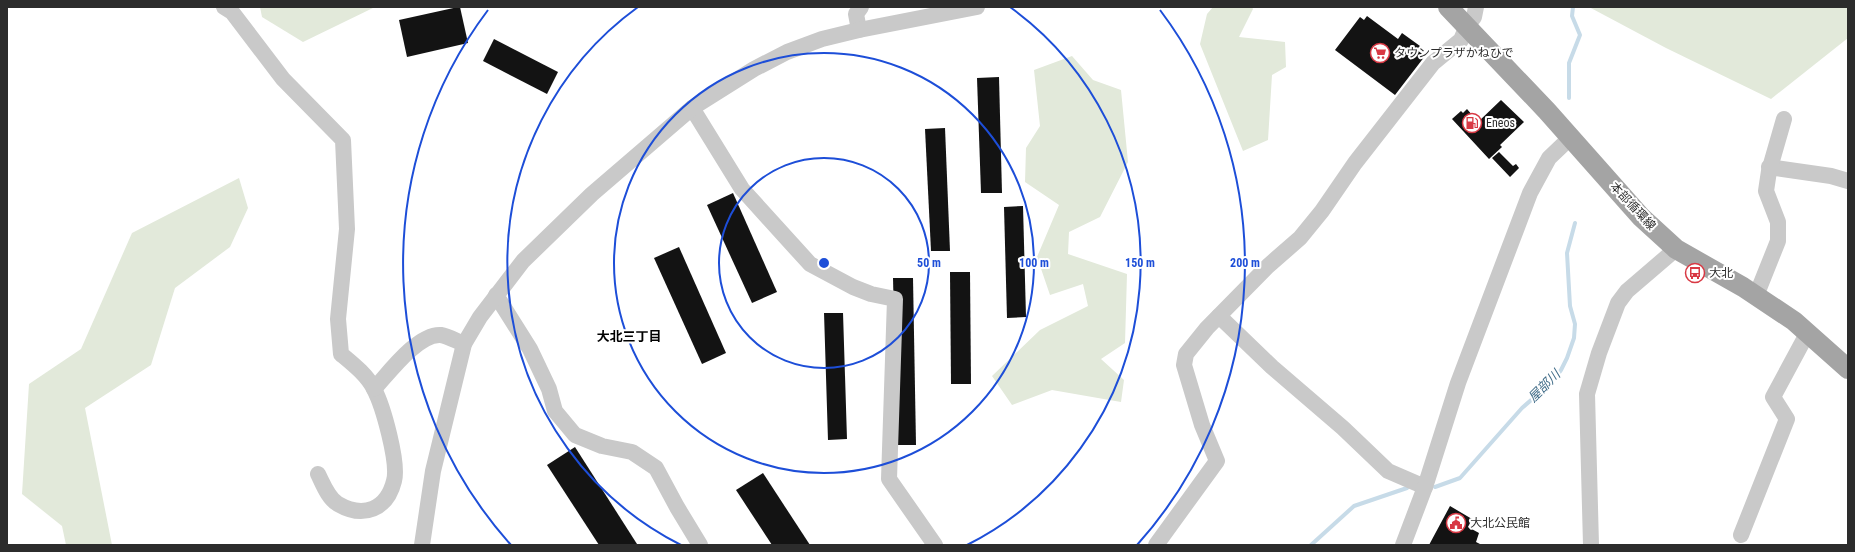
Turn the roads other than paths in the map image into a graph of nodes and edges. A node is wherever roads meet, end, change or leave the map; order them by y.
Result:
1 (224, 7) edge
2 (861, 7) edge
3 (977, 7) edge
4 (1448, 7) edge
5 (1476, 7) edge
6 (1467, 26) junction
7 (859, 30) junction
8 (692, 108) junction
9 (1784, 119) dead end
10 (1571, 137) junction
11 (1770, 167) junction
12 (1848, 181) edge
13 (1676, 250) junction
14 (496, 295) junction
15 (1756, 296) junction
16 (1219, 316) junction
17 (1808, 332) junction
18 (464, 344) junction
19 (1846, 362) edge
20 (374, 389) junction
21 (318, 474) dead end
22 (1425, 487) junction
23 (1741, 535) dead end
24 (422, 545) edge
25 (700, 545) edge
26 (935, 545) edge
27 (1156, 545) edge
28 (1403, 545) edge
29 (1591, 545) edge

1 - 20 street
2 - 7 street
3 - 7 street
4 - 6 main road, 本部循環線
5 - 6 street
6 - 10 main road, 本部循環線
6 - 16 street
7 - 8 street
8 - 14 street
8 - 26 street
9 - 11 street
10 - 13 main road, 本部循環線
10 - 22 street
11 - 12 street
11 - 15 street
13 - 15 main road, 本部循環線
13 - 29 street
14 - 18 street
14 - 25 street
15 - 17 main road, 本部循環線
16 - 22 street
16 - 27 street
17 - 19 main road, 本部循環線
17 - 23 street
18 - 20 street
18 - 24 street
20 - 21 street
22 - 28 street

